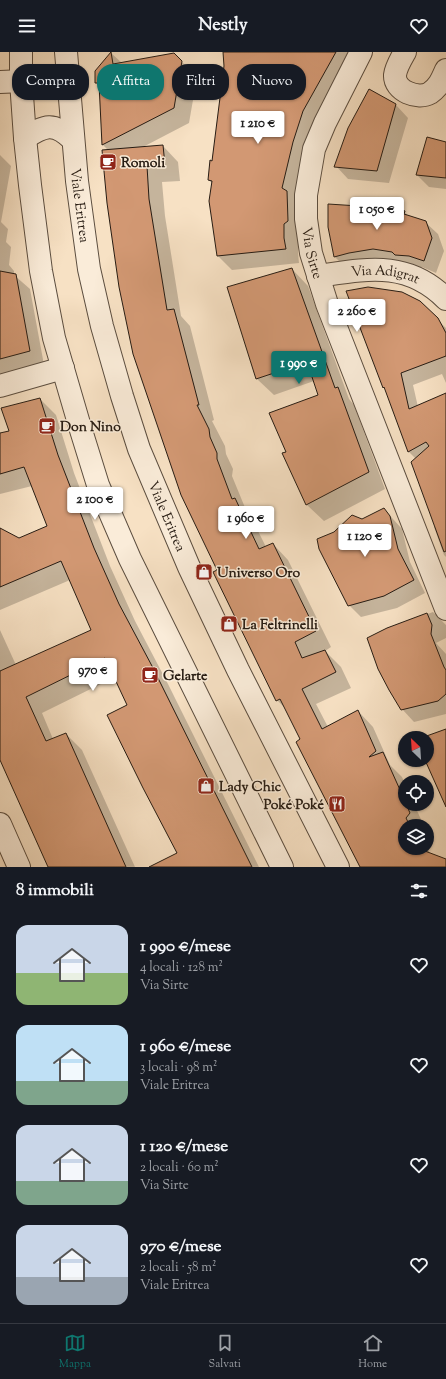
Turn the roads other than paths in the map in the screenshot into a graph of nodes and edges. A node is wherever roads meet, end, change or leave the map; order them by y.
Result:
1 (21, 52) edge
2 (66, 52) edge
3 (361, 52) edge
4 (405, 52) edge
5 (67, 64) edge
6 (446, 70) edge
7 (10, 82) edge
8 (69, 100) edge
9 (25, 138) junction
10 (72, 139) junction
11 (318, 276) junction
12 (446, 299) edge
13 (63, 368) junction
14 (0, 386) edge
15 (446, 609) edge
16 (0, 824) edge
17 (19, 867) edge
18 (282, 867) edge
19 (338, 867) edge

1 - 7 street
2 - 5 street, Viale Eritrea
3 - 11 street, Via Sirte
4 - 6 street
7 - 9 street
8 - 10 street, Viale Eritrea
9 - 10 street
9 - 13 street
10 - 19 street, Viale Eritrea
11 - 12 street, Via Adigrat
11 - 15 street, Via Sirte
13 - 14 street
13 - 18 street
16 - 17 street

